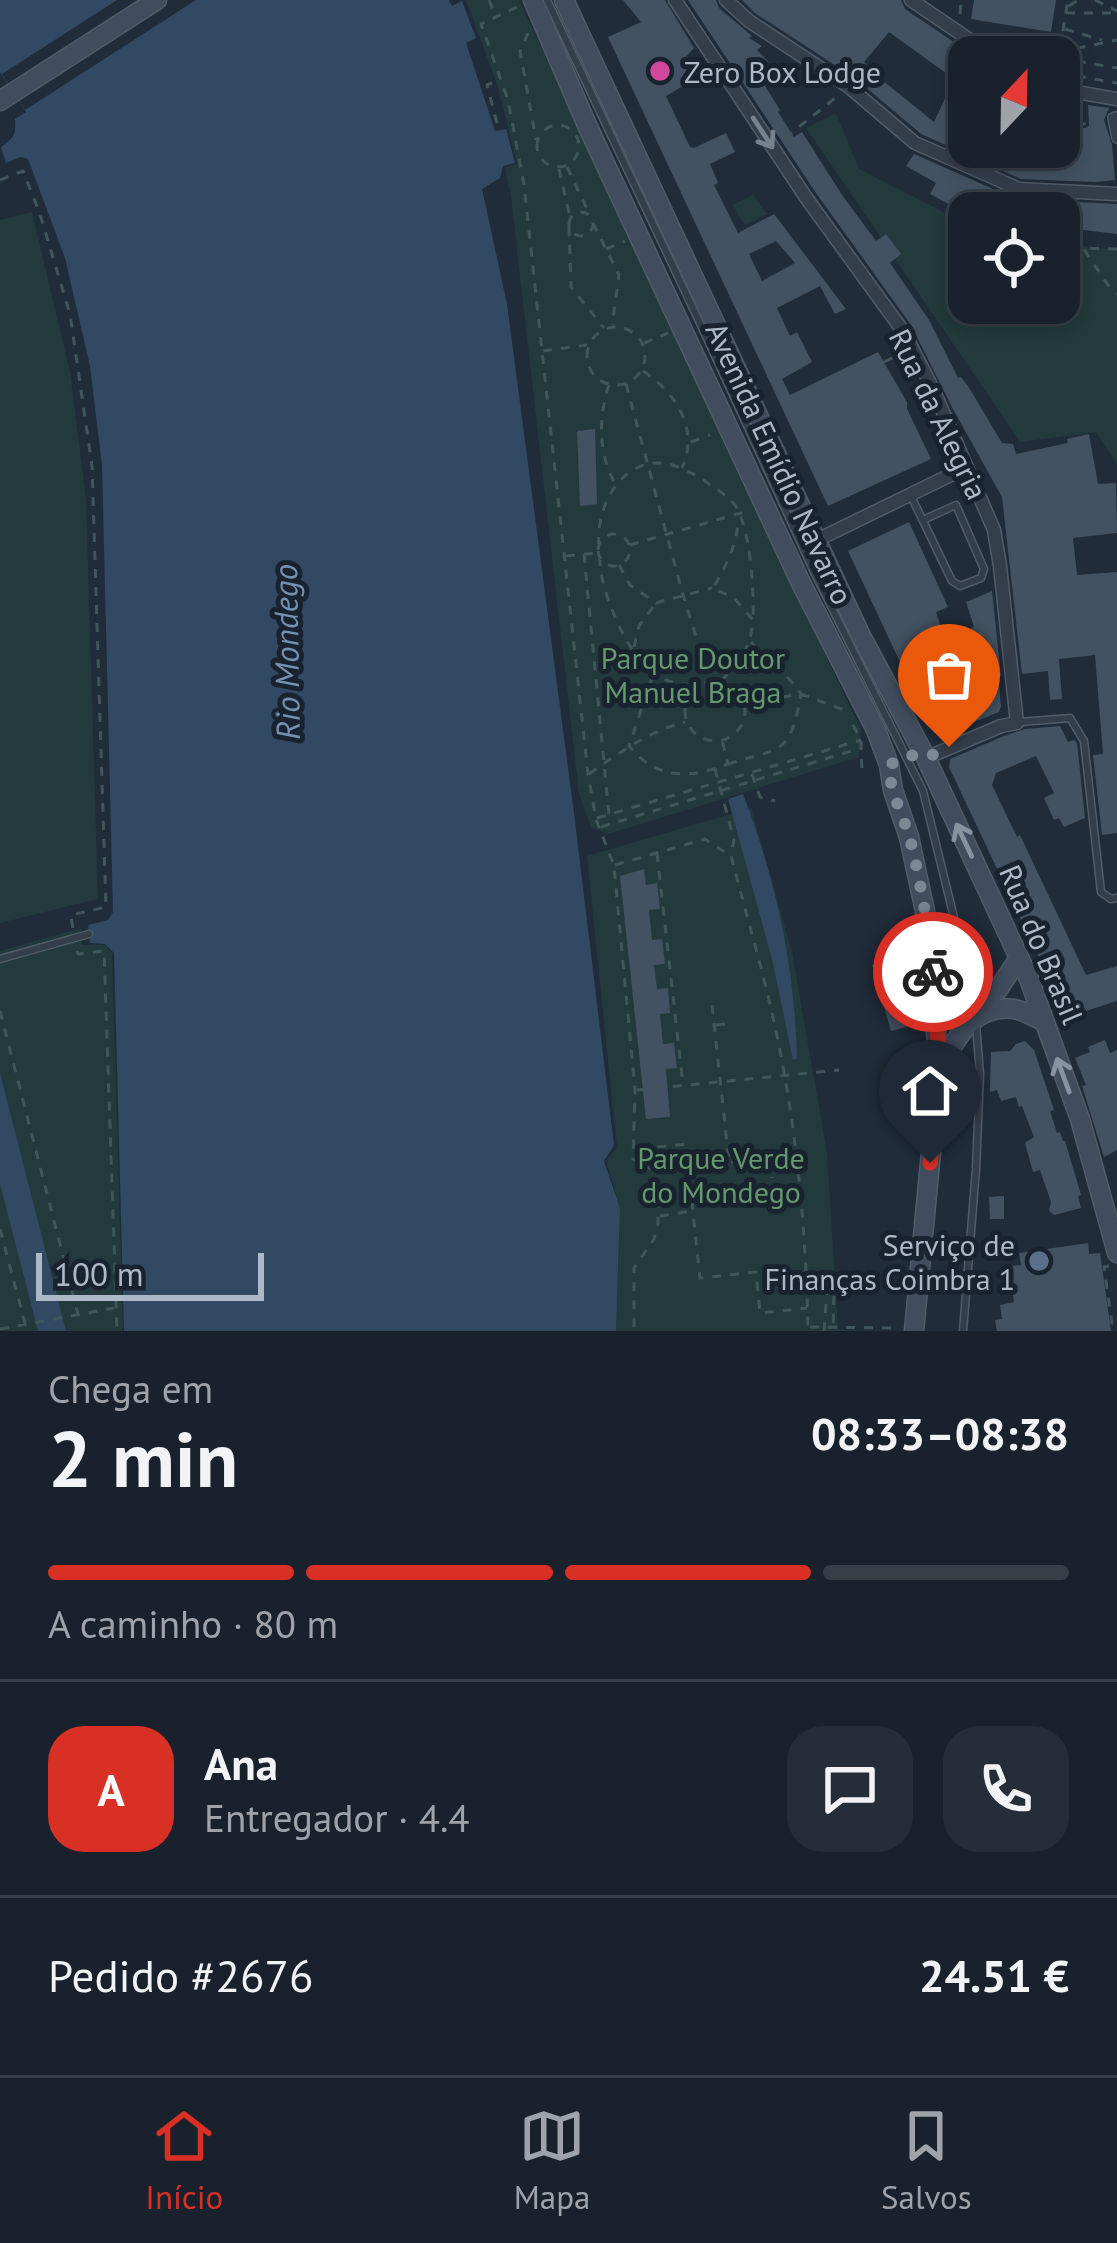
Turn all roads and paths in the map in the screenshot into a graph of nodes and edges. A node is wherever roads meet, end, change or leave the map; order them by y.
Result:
1 (157, 0) edge
2 (489, 0) edge
3 (547, 0) edge
4 (565, 0) edge
5 (675, 0) edge
6 (726, 0) edge
7 (745, 0) edge
8 (910, 0) edge
9 (961, 0) edge
10 (1078, 0) edge
11 (1095, 0) edge
12 (525, 4) edge
13 (1067, 6) edge
14 (1117, 12) edge
15 (496, 17) junction
16 (960, 17) dead end
17 (749, 21) junction
18 (1064, 28) junction
19 (528, 31) dead end
20 (980, 33) dead end
21 (964, 36) edge
22 (987, 36) edge
23 (1062, 36) edge
24 (1107, 42) junction
25 (1117, 42) edge
26 (1080, 50) edge
27 (1080, 60) edge
28 (1117, 68) edge
29 (1080, 77) edge
30 (501, 79) junction
31 (1117, 83) edge
32 (849, 87) junction
33 (1080, 92) edge
34 (7, 96) edge
35 (1117, 99) edge
36 (1080, 107) edge
37 (1083, 107) dead end
38 (1115, 117) edge
39 (497, 123) dead end
40 (1117, 138) edge
41 (536, 143) junction
42 (773, 148) junction
43 (566, 166) junction
44 (559, 168) junction
45 (0, 180) edge
46 (1117, 194) edge
47 (570, 218) junction
48 (592, 221) junction
49 (569, 227) junction
50 (626, 240) dead end
51 (606, 249) junction
52 (1117, 249) edge
53 (1117, 294) edge
54 (608, 328) junction
55 (670, 333) dead end
56 (642, 343) junction
57 (588, 345) junction
58 (912, 348) junction
59 (542, 351) junction
60 (884, 362) dead end
61 (642, 370) junction
62 (626, 384) junction
63 (609, 385) junction
64 (717, 432) dead end
65 (689, 442) junction
66 (648, 464) junction
67 (967, 467) junction
68 (682, 468) junction
69 (616, 486) junction
70 (910, 494) junction
71 (94, 498) junction
72 (86, 499) dead end
73 (752, 509) dead end
74 (739, 514) junction
75 (923, 520) junction
76 (667, 535) junction
77 (817, 540) junction
78 (630, 545) junction
79 (598, 546) junction
80 (584, 554) junction
81 (599, 555) junction
82 (566, 556) junction
83 (619, 565) junction
84 (1000, 566) junction
85 (984, 569) junction
86 (712, 587) junction
87 (683, 596) junction
88 (656, 603) junction
89 (753, 620) junction
90 (749, 641) junction
91 (634, 649) junction
92 (653, 675) junction
93 (710, 681) junction
94 (721, 681) junction
95 (698, 686) junction
96 (801, 694) junction
97 (745, 704) junction
98 (687, 721) junction
99 (1017, 723) junction
100 (722, 740) junction
101 (861, 740) junction
102 (629, 746) junction
103 (861, 748) junction
104 (907, 760) junction
105 (604, 764) junction
106 (728, 764) junction
107 (715, 769) junction
108 (752, 772) junction
109 (588, 774) junction
110 (862, 774) dead end
111 (754, 781) junction
112 (719, 782) junction
113 (721, 791) junction
114 (945, 799) joint
115 (775, 801) dead end
116 (626, 810) junction
117 (609, 815) junction
118 (596, 819) junction
119 (628, 819) junction
120 (601, 827) junction
121 (657, 853) junction
122 (731, 856) junction
123 (614, 866) junction
124 (1117, 898) edge
125 (70, 907) dead end
126 (71, 915) junction
127 (926, 916) junction
128 (89, 934) dead end
129 (75, 938) junction
130 (1019, 958) junction
131 (0, 959) edge
132 (932, 964) junction
133 (712, 1005) dead end
134 (975, 1005) junction
135 (0, 1012) edge
136 (1042, 1021) junction
137 (734, 1023) dead end
138 (714, 1025) junction
139 (936, 1030) junction
140 (940, 1068) junction
141 (838, 1070) dead end
142 (784, 1074) junction
143 (719, 1082) junction
144 (683, 1085) junction
145 (635, 1090) junction
146 (796, 1154) junction
147 (770, 1157) junction
148 (729, 1162) junction
149 (646, 1164) junction
150 (688, 1166) junction
151 (772, 1178) dead end
152 (693, 1211) junction
153 (658, 1216) junction
154 (0, 1229) edge
155 (1117, 1253) edge
156 (1117, 1264) edge
157 (116, 1308) junction
158 (808, 1308) junction
159 (78, 1314) junction
160 (18, 1328) edge
161 (26, 1328) edge
162 (0, 1329) edge
163 (808, 1329) edge
164 (907, 1330) edge
165 (117, 1331) edge
166 (634, 1331) edge
167 (824, 1331) edge
168 (833, 1331) edge
169 (963, 1331) edge
170 (1113, 1331) edge

1 - 34 main road
2 - 15 path
3 - 104 lane
4 - 77 main road, Avenida Emídio Navarro
5 -> 42 street, Rua da Alegria
6 - 17 street
7 - 17 street
8 - 21 street
9 - 16 path
10 - 13 path
11 - 14 path
12 - 15 path
12 - 104 main road, Avenida Emídio Navarro
13 - 14 path
13 - 18 path
15 - 30 path
17 - 32 street
18 - 23 path
18 - 24 path
19 - 41 path
20 - 22 path
24 - 25 path
24 - 26 path
27 - 28 path
29 - 31 path
30 - 39 path
30 - 59 path
32 - 42 path
32 - 46 street
33 - 35 street
36 - 37 path
38 - 40 street
41 - 43 path
41 - 44 path
42 - 58 street, Rua da Alegria
43 - 44 path
43 - 48 path
44 - 47 path
45 - 71 path
47 - 48 path
47 - 49 path
48 - 49 path
48 - 51 path
49 - 54 path
50 - 51 path
51 - 54 path
52 - 53 path
54 - 56 path
54 - 57 path
55 - 56 path
56 - 61 path
57 - 59 path
57 - 63 path
58 - 60 path
58 - 67 street, Rua da Alegria
59 - 82 path
61 - 62 path
61 - 65 path
62 - 63 path
62 - 66 path
63 - 69 path
64 - 65 path
65 - 68 path
66 - 68 path
66 - 69 path
66 - 76 path
67 - 70 street
67 - 84 street, Rua da Alegria
68 - 74 path
69 - 79 path
70 - 75 lane
70 - 77 street
71 - 72 path
71 - 126 path
73 - 74 path
74 - 76 path
74 - 86 path
74 - 89 path
75 - 85 lane
75 - 85 lane
76 - 78 path
76 - 87 path
77 - 104 main road, Avenida Emídio Navarro
78 - 79 path
78 - 83 path
79 - 81 path
80 - 81 path
80 - 82 path
80 - 105 path
81 - 83 path
81 - 91 path
82 - 109 path
83 - 88 path
84 - 85 lane
84 - 99 street, Rua da Alegria
86 - 87 path
86 - 89 path
87 - 88 path
87 - 93 path
88 - 91 path
89 - 90 path
90 - 94 path
90 - 96 path
91 - 92 path
92 - 95 path
92 - 102 path
93 - 94 path
93 - 95 path
94 - 97 path
95 - 98 path
96 - 97 path
96 - 101 path
96 - 106 path
97 - 100 path
98 - 100 path
98 - 102 path
99 - 104 street
99 - 124 lane
100 - 106 path
101 - 103 path
101 - 108 path
102 - 105 path
102 - 107 path
103 - 110 path
103 - 111 path
104 - 114 main road, Avenida Emídio Navarro
104 - 127 main road, Avenida Emídio Navarro
104 - 134 lane
105 - 109 path
105 - 117 path
106 - 107 path
107 - 112 path
108 - 111 path
108 - 112 path
109 - 118 path
111 - 113 path
111 - 115 path
112 - 113 path
112 - 116 path
113 - 119 path
113 - 122 path
130 -> 114 main road, Rua do Brasil
116 - 117 path
116 - 119 path
117 - 118 path
118 - 120 path
119 - 120 path
120 - 123 path
121 - 122 path
121 - 123 path
121 - 144 path
122 - 142 path
123 - 145 path
125 - 126 path
126 - 129 path
127 - 132 main road, Avenida Emídio Navarro
127 - 139 lane
128 - 129 lane
129 - 131 lane
129 - 157 path
130 - 134 main road
130 - 136 main road, Rua do Brasil
132 - 134 main road
132 - 139 main road, Avenida Emídio Navarro
133 - 138 path
134 - 136 main road
134 - 140 main road
134 - 169 lane
135 - 159 path
155 -> 136 main road, Rua do Brasil
137 - 138 path
138 - 143 path
139 - 140 main road, Avenida Emídio Navarro
140 - 164 main road, Avenida Emídio Navarro
141 - 142 path
142 - 143 path
142 - 146 path
143 - 144 path
143 - 148 path
144 - 145 path
145 - 149 path
146 - 147 path
146 - 158 path
147 - 148 path
147 - 151 path
148 - 150 path
149 - 150 path
149 - 153 path
150 - 152 path
152 - 153 path
152 - 158 path
153 - 166 path
154 - 161 path
156 - 170 path
157 - 159 path
157 - 165 path
158 - 163 path
159 - 161 path
160 - 161 path
160 - 162 path
163 - 164 path
167 - 168 path, bridge

